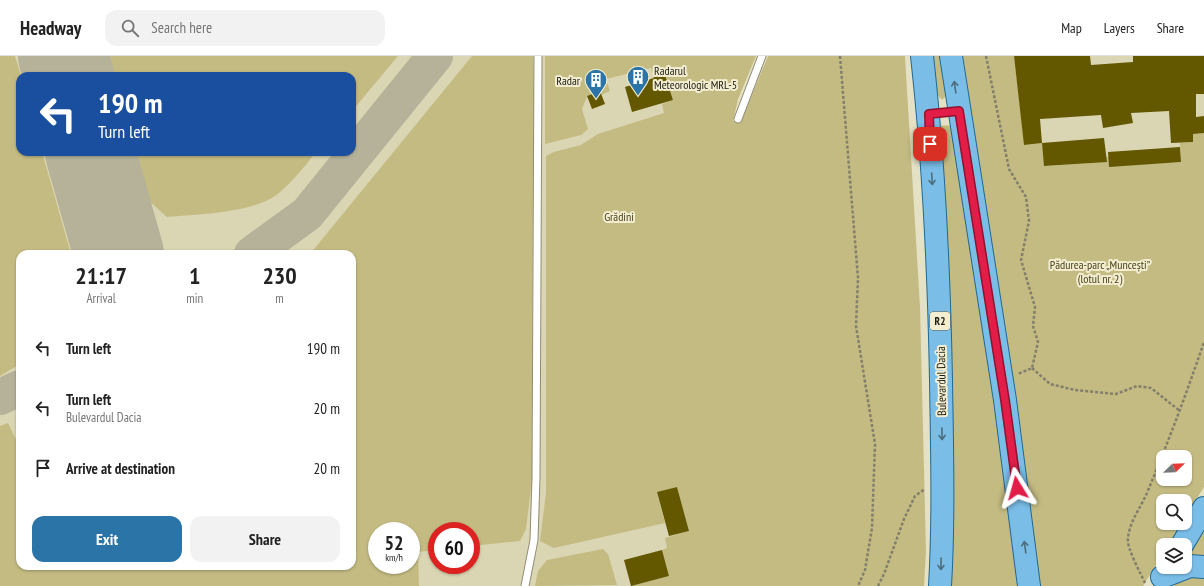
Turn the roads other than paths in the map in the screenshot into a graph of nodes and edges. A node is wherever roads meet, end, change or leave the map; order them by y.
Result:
1 (538, 56) edge
2 (762, 56) edge
3 (922, 56) edge
4 (951, 56) edge
5 (959, 111) junction
6 (929, 114) junction
7 (738, 119) dead end
8 (1204, 508) edge
9 (1186, 538) edge
10 (1204, 567) edge
11 (1158, 579) edge
12 (525, 586) edge
13 (940, 586) edge
14 (1029, 586) edge

1 - 12 lane
2 - 7 lane
3 - 6 main road, Bulevardul Dacia / R2
5 -> 4 main road
5 - 6 main road
14 -> 5 main road
6 -> 13 main road, Bulevardul Dacia / R2
8 - 9 main road
10 - 11 main road

